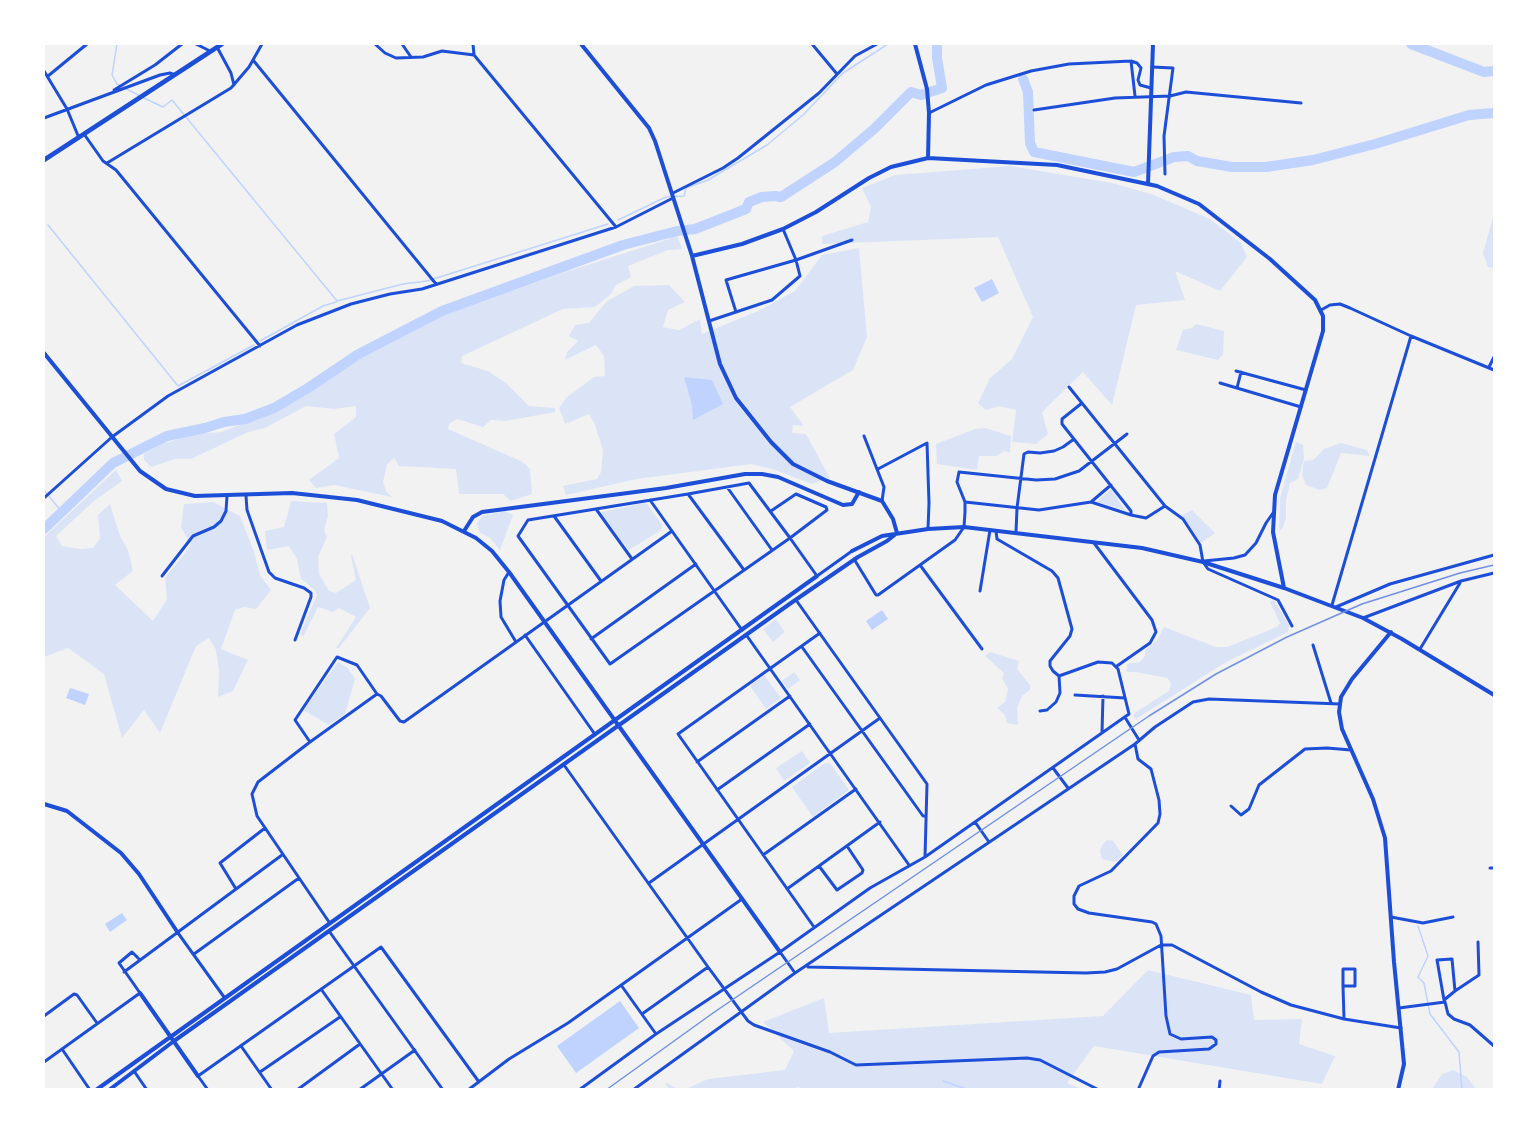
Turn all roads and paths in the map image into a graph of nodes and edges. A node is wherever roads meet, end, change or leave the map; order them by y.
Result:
1 (87, 44) edge
2 (182, 44) edge
3 (196, 44) edge
4 (262, 44) edge
5 (375, 44) edge
6 (402, 44) edge
7 (472, 44) edge
8 (581, 44) edge
9 (812, 44) edge
10 (877, 44) edge
11 (915, 44) edge
12 (1153, 44) edge
13 (219, 45) edge
14 (443, 46) dead end
15 (210, 51) junction
16 (442, 51) junction
17 (474, 55) junction
18 (411, 57) junction
19 (253, 60) junction
20 (1131, 61) junction
21 (1152, 67) junction
22 (44, 71) edge
23 (837, 74) junction
24 (175, 75) junction
25 (48, 76) junction
26 (234, 85) junction
27 (1151, 88) junction
28 (119, 89) junction
29 (1135, 96) junction
30 (1170, 96) junction
31 (1301, 103) dead end
32 (68, 110) junction
33 (1034, 110) dead end
34 (929, 113) junction
35 (44, 118) edge
36 (82, 136) junction
37 (928, 158) junction
38 (44, 160) edge
39 (107, 163) junction
40 (1165, 174) dead end
41 (1148, 184) junction
42 (674, 197) junction
43 (616, 227) junction
44 (783, 229) junction
45 (852, 240) dead end
46 (692, 256) junction
47 (796, 260) junction
48 (435, 283) junction
49 (1321, 310) junction
50 (736, 312) junction
51 (709, 321) junction
52 (1411, 336) junction
53 (260, 346) junction
54 (44, 353) edge
55 (1494, 357) edge
56 (1490, 367) junction
57 (1494, 370) edge
58 (1236, 371) dead end
59 (1241, 372) junction
60 (1220, 383) dead end
61 (1069, 387) dead end
62 (1237, 388) junction
63 (1306, 390) junction
64 (1082, 403) junction
65 (1301, 407) junction
66 (1127, 434) dead end
67 (864, 436) dead end
68 (113, 439) junction
69 (1074, 439) junction
70 (1116, 444) junction
71 (1091, 462) junction
72 (878, 469) junction
73 (1020, 478) junction
74 (1111, 485) junction
75 (727, 487) junction
76 (859, 492) junction
77 (688, 494) junction
78 (45, 496) edge
79 (226, 496) junction
80 (246, 496) junction
81 (650, 500) junction
82 (882, 501) junction
83 (965, 502) junction
84 (1091, 502) junction
85 (1166, 507) junction
86 (1017, 508) junction
87 (596, 509) junction
88 (771, 511) junction
89 (1274, 513) junction
90 (1131, 514) junction
91 (554, 516) junction
92 (964, 527) junction
93 (928, 529) junction
94 (990, 530) junction
95 (464, 531) junction
96 (672, 531) junction
97 (996, 531) junction
98 (1016, 532) junction
99 (897, 533) junction
100 (790, 538) junction
101 (1093, 542) junction
102 (772, 550) junction
103 (852, 551) joint
104 (1494, 557) edge
105 (632, 559) junction
106 (854, 559) junction
107 (1203, 562) junction
108 (696, 564) junction
109 (920, 565) junction
110 (744, 570) junction
111 (509, 572) junction
112 (1494, 573) edge
113 (162, 576) dead end
114 (818, 576) junction
115 (601, 581) junction
116 (1461, 581) junction
117 (1284, 588) junction
118 (715, 591) junction
119 (980, 591) dead end
120 (796, 600) junction
121 (567, 606) junction
122 (1336, 607) junction
123 (1363, 618) junction
124 (544, 621) junction
125 (1293, 626) dead end
126 (742, 630) junction
127 (1391, 632) junction
128 (820, 633) junction
129 (525, 635) junction
130 (747, 636) junction
131 (591, 639) junction
132 (295, 640) dead end
133 (516, 642) junction
134 (1313, 645) dead end
135 (802, 646) junction
136 (982, 649) dead end
137 (1420, 650) junction
138 (1116, 666) junction
139 (771, 669) junction
140 (1059, 676) junction
141 (377, 694) junction
142 (1075, 695) dead end
143 (1494, 695) edge
144 (790, 696) junction
145 (1103, 696) junction
146 (1125, 698) junction
147 (1331, 703) junction
148 (1340, 704) junction
149 (1040, 711) dead end
150 (880, 718) junction
151 (1125, 718) junction
152 (614, 719) junction
153 (810, 724) junction
154 (619, 726) junction
155 (863, 731) junction
156 (594, 733) junction
157 (1102, 734) junction
158 (1139, 740) junction
159 (310, 742) junction
160 (1135, 744) junction
161 (1351, 750) junction
162 (830, 754) junction
163 (697, 762) junction
164 (564, 765) junction
165 (1053, 768) junction
166 (1068, 788) junction
167 (856, 789) junction
168 (717, 790) junction
169 (44, 804) edge
170 (1231, 806) dead end
171 (927, 816) junction
172 (738, 820) junction
173 (880, 822) junction
174 (975, 822) junction
175 (265, 828) junction
176 (989, 842) junction
177 (704, 845) junction
178 (847, 846) junction
179 (282, 855) junction
180 (763, 855) junction
181 (925, 857) junction
182 (909, 865) junction
183 (819, 866) junction
184 (299, 878) junction
185 (649, 884) junction
186 (787, 889) junction
187 (236, 890) junction
188 (742, 899) junction
189 (1391, 917) junction
190 (1453, 918) dead end
191 (329, 922) junction
192 (814, 927) junction
193 (329, 931) junction
194 (177, 933) junction
195 (687, 937) junction
196 (1478, 942) dead end
197 (1161, 945) junction
198 (780, 952) junction
199 (194, 954) junction
200 (140, 960) junction
201 (353, 965) junction
202 (708, 967) junction
203 (806, 967) junction
204 (124, 972) junction
205 (795, 973) junction
206 (621, 985) junction
207 (1343, 986) junction
208 (724, 988) junction
209 (321, 989) junction
210 (1455, 991) junction
211 (140, 993) junction
212 (224, 997) junction
213 (1445, 1001) junction
214 (1399, 1008) junction
215 (741, 1011) junction
216 (642, 1014) junction
217 (44, 1016) edge
218 (340, 1017) junction
219 (1344, 1019) junction
220 (97, 1023) junction
221 (1401, 1028) junction
222 (656, 1034) junction
223 (170, 1036) junction
224 (174, 1041) junction
225 (360, 1044) junction
226 (241, 1046) junction
227 (1494, 1046) edge
228 (61, 1049) junction
229 (415, 1050) junction
230 (44, 1062) edge
231 (134, 1071) junction
232 (260, 1072) junction
233 (382, 1074) junction
234 (198, 1076) junction
235 (1220, 1081) dead end
236 (478, 1082) junction
237 (640, 1084) junction
238 (90, 1089) edge
239 (96, 1089) edge
240 (109, 1089) edge
241 (147, 1089) edge
242 (208, 1089) edge
243 (272, 1089) edge
244 (297, 1089) edge
245 (359, 1089) edge
246 (393, 1089) edge
247 (443, 1089) edge
248 (468, 1089) edge
249 (579, 1089) edge
250 (633, 1089) edge
251 (644, 1089) edge
252 (1099, 1089) edge
253 (1138, 1089) edge
254 (1219, 1089) edge
255 (1398, 1089) edge

1 - 25 street
2 - 28 street
3 - 15 street
4 - 19 street
5 - 18 street
6 - 18 street
7 - 17 street
8 - 42 street
9 - 23 street
10 - 23 street
11 - 34 street
12 - 21 street
13 - 15 main road
13 - 26 street
14 - 16 street
15 - 24 main road
16 - 17 street
16 - 18 street
17 - 43 street
19 - 26 street
19 - 48 street
20 - 27 street
20 - 29 street
20 - 34 street
21 - 27 street
21 - 30 street
22 - 25 street
23 - 42 street
24 - 28 street
24 - 36 main road
25 - 32 street
26 - 39 street
27 - 41 street
28 - 32 street
29 - 30 street
29 - 33 street
30 - 31 street
30 - 40 street
32 - 35 street
32 - 36 street
34 - 37 street
36 - 38 main road
36 - 39 street
37 - 41 street
37 - 44 street
39 - 53 street
41 - 49 street
42 - 43 street
42 - 46 street
43 - 48 street
44 - 46 street
44 - 47 street
45 - 47 street
46 - 51 street
47 - 50 street
47 - 50 street
48 - 53 street
49 - 52 street
49 - 63 street
50 - 51 street
51 - 76 street
52 - 56 street
52 - 122 street
53 - 68 street
54 - 68 street
55 - 56 street
56 - 57 street
58 - 59 street
59 - 62 street
59 - 63 street
60 - 62 street
61 - 64 street
62 - 65 street
63 - 65 street
64 - 69 street
64 - 70 street
65 - 89 street
66 - 70 street
67 - 72 street
68 - 78 street
68 - 79 street
69 - 71 street
69 - 73 street
70 - 71 street
70 - 85 street
71 - 73 street
71 - 74 street
72 - 82 street
72 - 93 street
73 - 83 street
73 - 86 street
74 - 84 street
74 - 90 street
75 - 77 street
75 - 88 street
75 - 102 street
76 - 82 street
76 - 95 street
77 - 81 street
77 - 110 street
79 - 80 street
79 - 113 street
80 - 95 street
80 - 132 street
81 - 87 street
81 - 96 street
82 - 99 street
83 - 86 street
83 - 92 street
84 - 86 street
84 - 90 street
85 - 90 street
85 - 107 street
86 - 98 street
87 - 91 street
87 - 105 street
88 - 100 street
88 - 100 street
89 - 107 street
89 - 117 street
91 - 115 street
91 - 121 street
92 - 93 street
92 - 94 street
92 - 109 street
93 - 99 street
94 - 97 street
94 - 119 street
95 - 111 street
96 - 105 street
96 - 108 street
97 - 98 street
97 - 140 street
98 - 101 street
99 - 103 street
99 - 106 street
100 - 102 street
100 - 114 street
101 - 107 street
101 - 138 street
102 - 110 street
103 - 114 street
104 - 122 street
105 - 115 street
106 - 109 street
106 - 120 street
107 - 117 street
107 - 125 street
108 - 118 street
108 - 131 street
109 - 136 street
110 - 118 street
111 - 124 street
111 - 133 street
112 - 116 street
114 - 126 street
115 - 121 street
116 - 123 street
116 - 137 street
117 - 122 street
118 - 126 street
118 - 131 street
120 - 128 street
120 - 130 street
121 - 124 street
121 - 131 street
122 - 123 street
123 - 127 street
124 - 129 street
124 - 152 street
126 - 152 street
127 - 137 street
127 - 148 street
128 - 135 street
128 - 150 street
129 - 133 street
129 - 156 street
130 - 139 street
130 - 154 street
133 - 141 street
134 - 147 street
135 - 139 street
135 - 155 street
137 - 143 street
138 - 140 street
138 - 146 street
139 - 144 street
139 - 163 street
140 - 149 street
141 - 159 street
141 - 159 street
142 - 145 street
144 - 153 street
144 - 163 street
145 - 146 street
145 - 157 street
146 - 151 street
147 - 148 street
147 - 158 street
148 - 161 street
150 - 155 street
150 - 171 street
151 - 157 street
151 - 158 street
152 - 154 street
152 - 156 street
153 - 162 street
153 - 168 street
154 - 164 street
154 - 177 street
155 - 162 street
155 - 171 street
156 - 191 street
157 - 165 street
158 - 160 street
159 - 175 street
160 - 166 street
160 - 197 street
161 - 170 street
161 - 189 street
162 - 167 street
162 - 172 street
163 - 168 street
164 - 185 street
164 - 193 street
165 - 166 street
165 - 174 street
166 - 176 street
167 - 173 street
167 - 180 street
168 - 172 street
169 - 194 street
171 - 181 street
172 - 177 street
172 - 180 street
173 - 178 street
173 - 182 street
174 - 176 street
174 - 181 street
175 - 179 street
175 - 187 street
176 - 203 street
177 - 185 street
177 - 188 street
178 - 183 street
178 - 183 street
179 - 184 street
179 - 187 street
180 - 186 street
181 - 182 street
182 - 192 street
183 - 186 street
184 - 191 street
184 - 199 street
185 - 195 street
186 - 192 street
187 - 194 street
188 - 195 street
188 - 198 street
189 - 190 street
189 - 214 street
191 - 212 street
192 - 198 street
193 - 201 street
193 - 224 street
194 - 199 street
194 - 200 street
195 - 202 street
195 - 206 street
196 - 210 street
197 - 203 street
197 - 219 street
197 - 253 street
198 - 205 street
198 - 208 street
199 - 212 street
200 - 204 street
200 - 204 street
201 - 209 street
201 - 229 street
201 - 236 street
202 - 208 street
202 - 216 street
203 - 205 street
204 - 211 street
205 - 215 street
206 - 216 street
206 - 236 street
207 - 207 street
207 - 219 street
208 - 215 street
208 - 222 street
209 - 218 street
209 - 226 street
210 - 213 street
210 - 213 street
211 - 220 street
211 - 223 street
212 - 223 street
213 - 214 street
213 - 227 street
214 - 221 street
215 - 237 street
215 - 252 street
216 - 222 street
217 - 220 street
218 - 225 street
218 - 232 street
219 - 221 street
220 - 228 street
221 - 255 street
222 - 249 street
223 - 224 street
223 - 239 street
224 - 231 street
224 - 234 street
225 - 233 street
225 - 244 street
226 - 232 street
226 - 234 street
228 - 230 street
228 - 238 street
229 - 233 street
229 - 247 street
231 - 240 street
231 - 241 street
232 - 243 street
233 - 245 street
233 - 246 street
234 - 242 street
235 - 254 street
236 - 248 street
237 - 250 street
237 - 251 street

